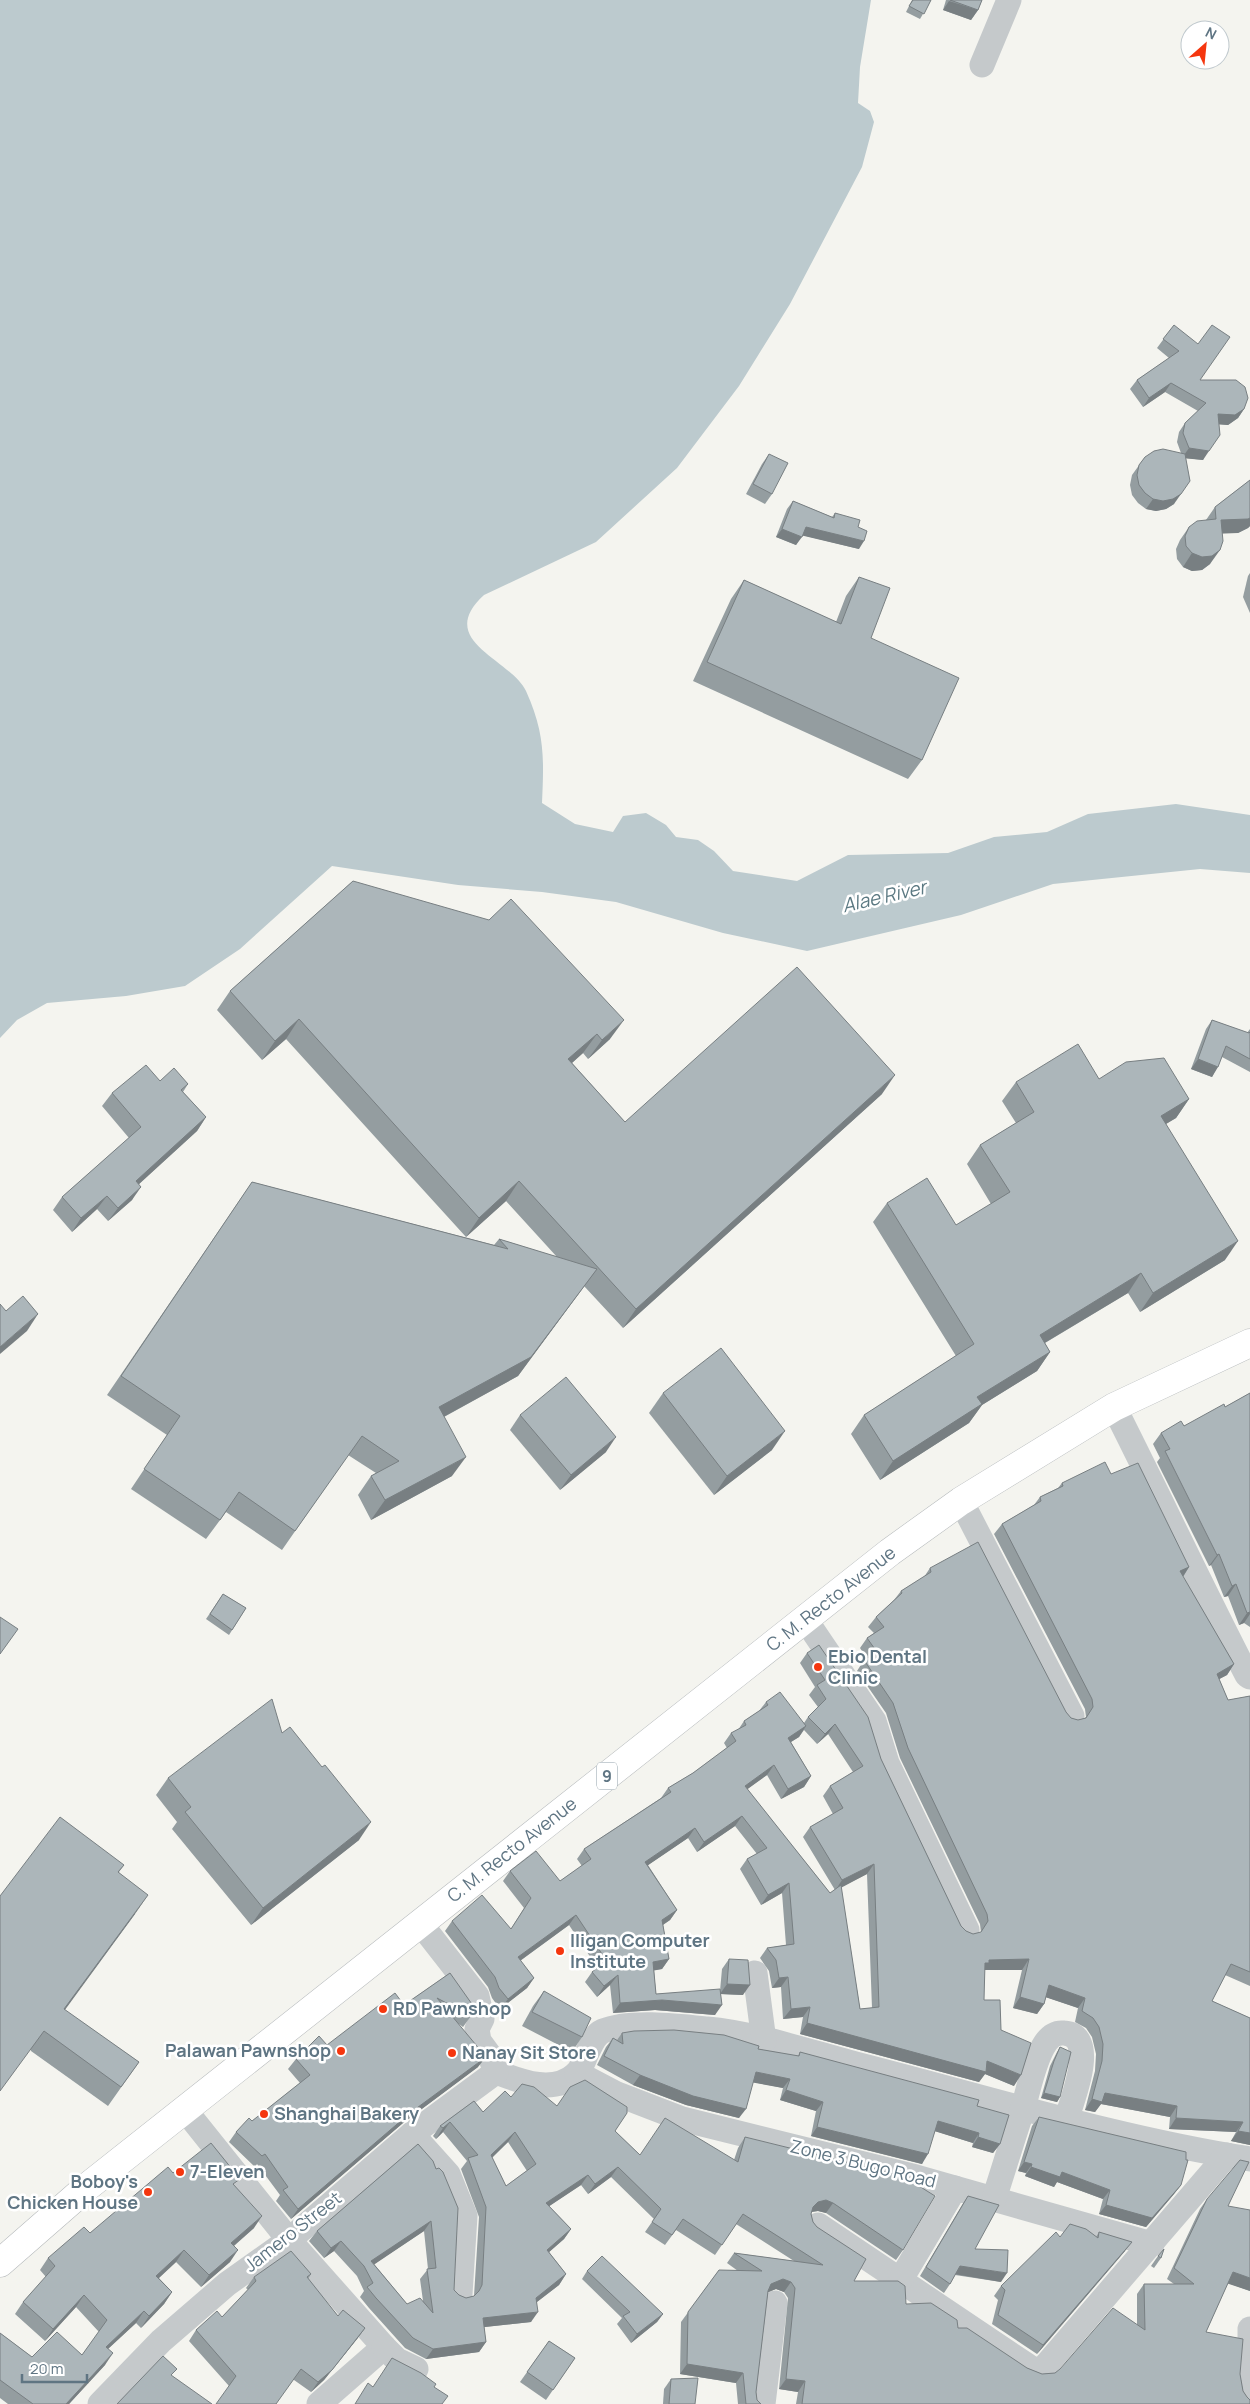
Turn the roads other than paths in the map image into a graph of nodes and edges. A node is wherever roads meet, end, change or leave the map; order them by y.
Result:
1 (1009, 0) edge
2 (982, 64) dead end
3 (1250, 1343) edge
4 (1114, 1407) junction
5 (961, 1501) junction
6 (805, 1619) junction
7 (1250, 1677) edge
8 (1072, 1716) edge
9 (420, 1923) junction
10 (967, 1930) edge
11 (755, 1973) dead end
12 (764, 2041) junction
13 (496, 2072) junction
14 (577, 2074) junction
15 (1022, 2109) junction
16 (185, 2110) junction
17 (1066, 2120) junction
18 (412, 2134) junction
19 (1239, 2157) edge
20 (955, 2188) junction
21 (994, 2199) junction
22 (818, 2225) edge
23 (289, 2240) junction
24 (1152, 2244) junction
25 (0, 2263) edge
26 (900, 2279) junction
27 (460, 2294) edge
28 (775, 2303) dead end
29 (1250, 2329) edge
30 (384, 2347) junction
31 (1250, 2367) edge
32 (416, 2369) edge
33 (1250, 2398) edge
34 (100, 2404) edge
35 (319, 2404) edge
36 (763, 2404) edge

1 - 2 street
3 - 4 highway, C. M. Recto Avenue / 9
4 - 5 highway, C. M. Recto Avenue / 9
4 - 7 street
5 - 6 highway, C. M. Recto Avenue / 9
5 - 8 street
6 - 9 highway, C. M. Recto Avenue / 9
6 - 10 street
9 - 13 street
9 - 16 highway, C. M. Recto Avenue / 9
11 - 12 street
12 - 14 street
12 - 15 street
13 - 14 street
13 - 18 street, Jamero Street
14 - 20 street, Zone 3 Bugo Road
15 - 17 street
15 - 17 street
15 - 21 street
16 - 23 street
16 - 25 highway, C. M. Recto Avenue / 9
17 - 19 street
18 - 23 street, Jamero Street
18 - 27 street
19 - 24 street
20 - 21 street, Zone 3 Bugo Road
20 - 26 street
21 - 24 street, Zone 3 Bugo Road
22 - 26 street
23 - 30 street
23 - 34 street, Jamero Street
24 - 26 street
28 - 36 street
29 - 31 street
30 - 32 street
30 - 35 street
31 - 33 street

